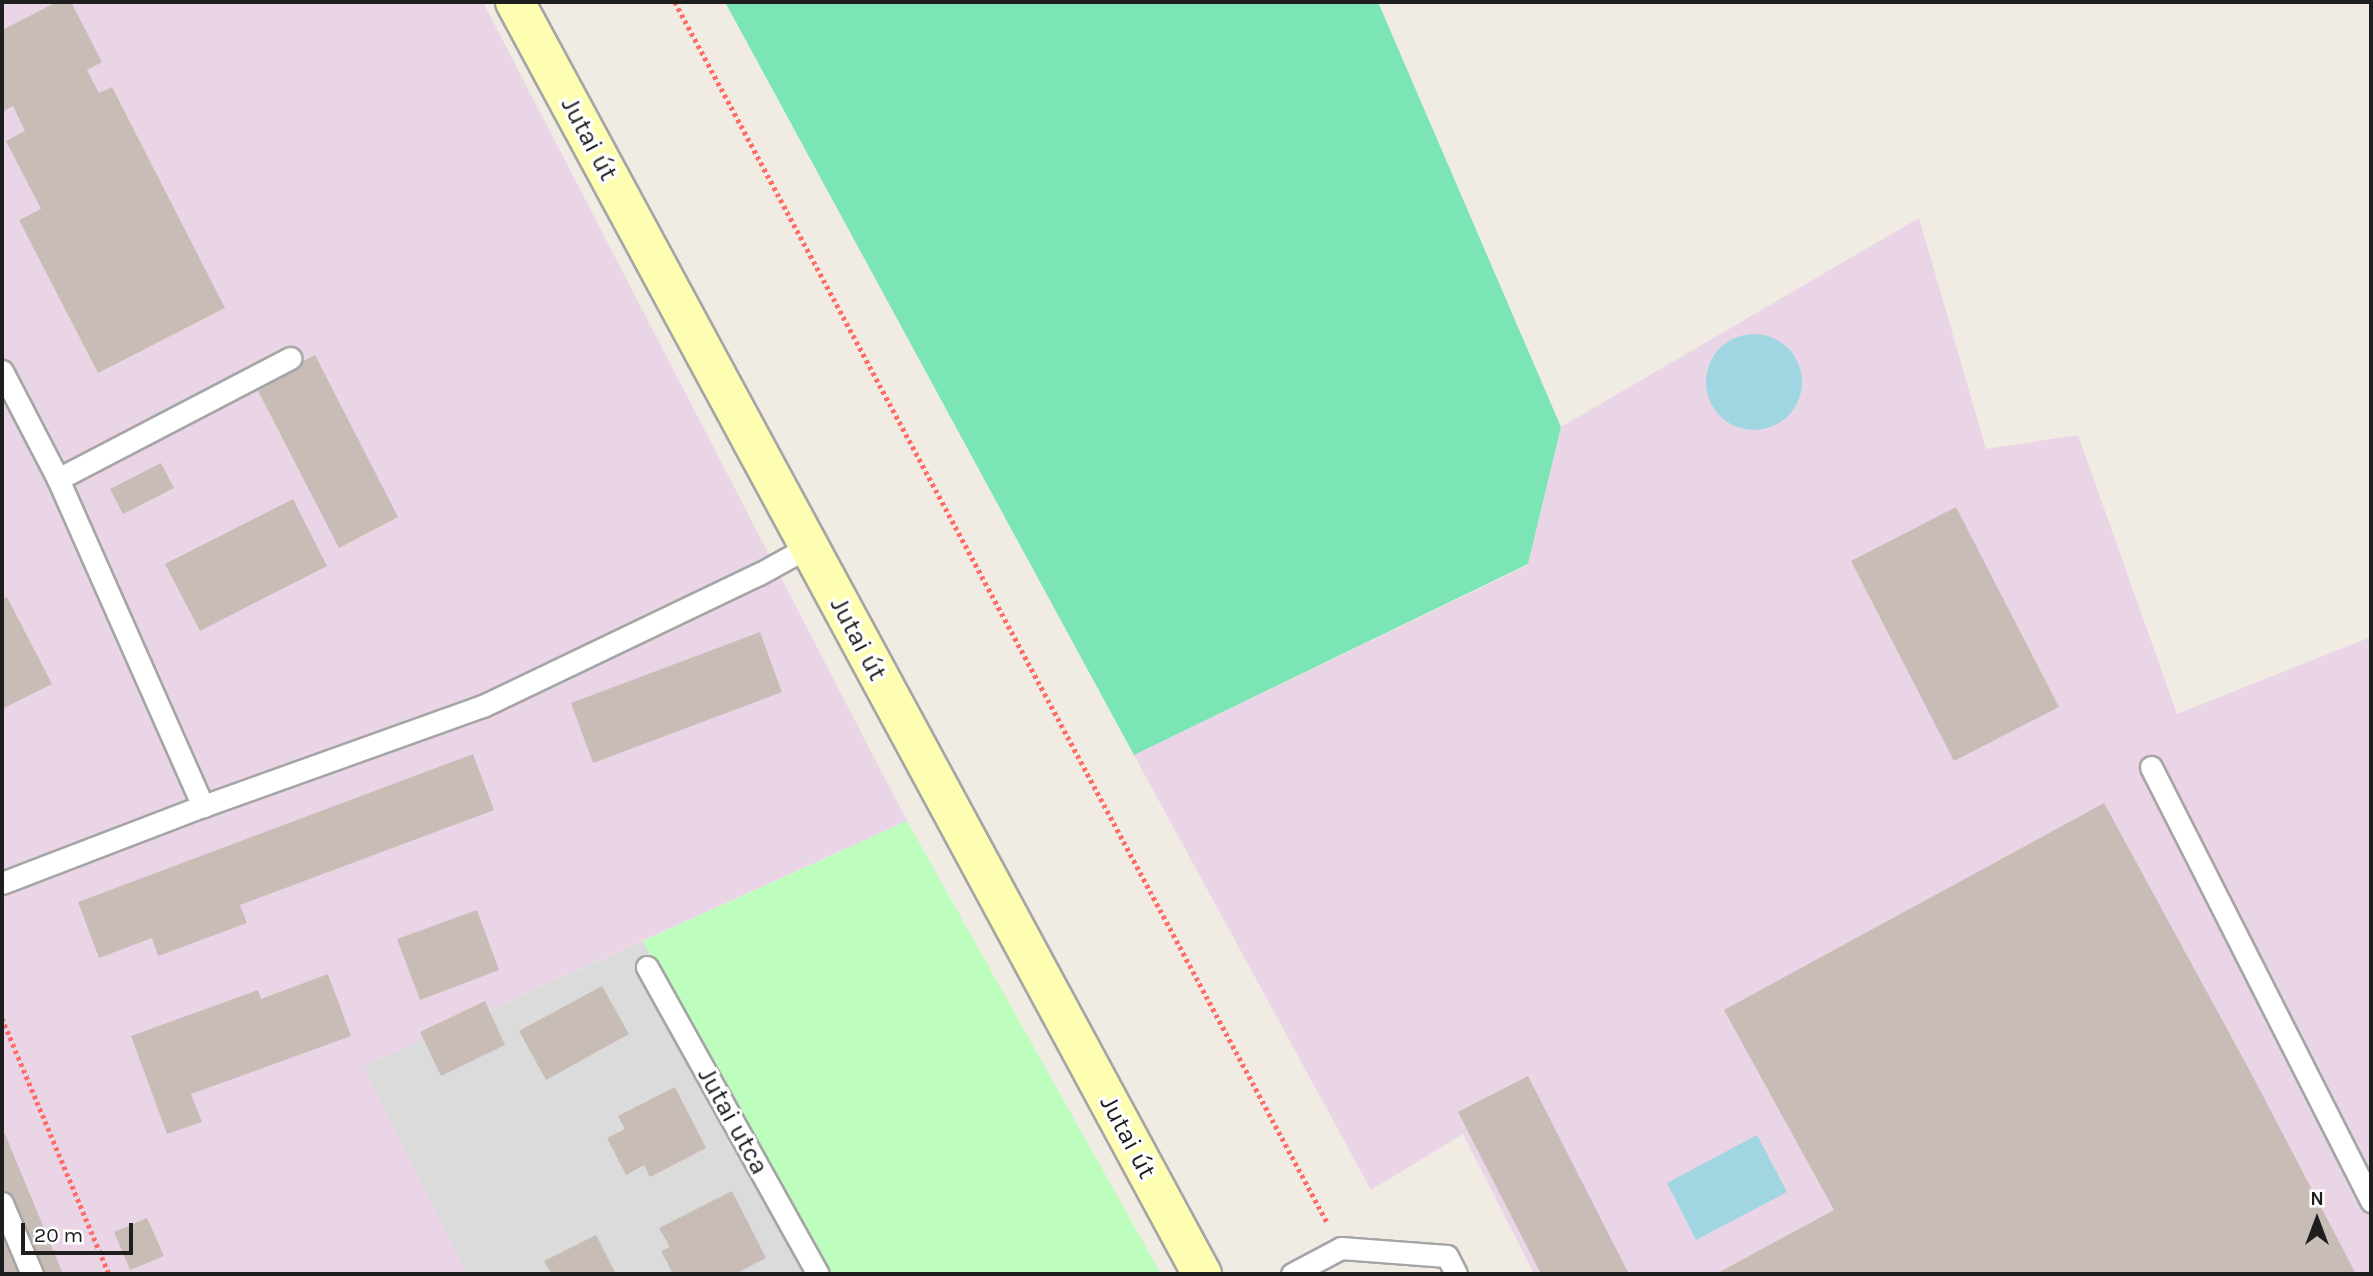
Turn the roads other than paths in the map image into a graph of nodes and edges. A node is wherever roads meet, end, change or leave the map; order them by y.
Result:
1 (515, 2) edge
2 (290, 358) dead end
3 (2, 371) edge
4 (58, 479) junction
5 (808, 547) junction
6 (2151, 767) dead end
7 (203, 806) junction
8 (2, 883) edge
9 (648, 967) dead end
10 (2371, 1201) edge
11 (2, 1203) edge
12 (32, 1274) edge
13 (818, 1274) edge
14 (1202, 1274) edge
15 (1292, 1274) edge
16 (1456, 1274) edge

1 - 5 main road, Jutai út
2 - 4 lane
3 - 4 lane
4 - 7 lane
5 - 7 lane
5 - 14 main road, Jutai út
6 - 10 lane
7 - 8 lane
9 - 13 lane, Jutai utca
11 - 12 lane
15 - 16 lane

